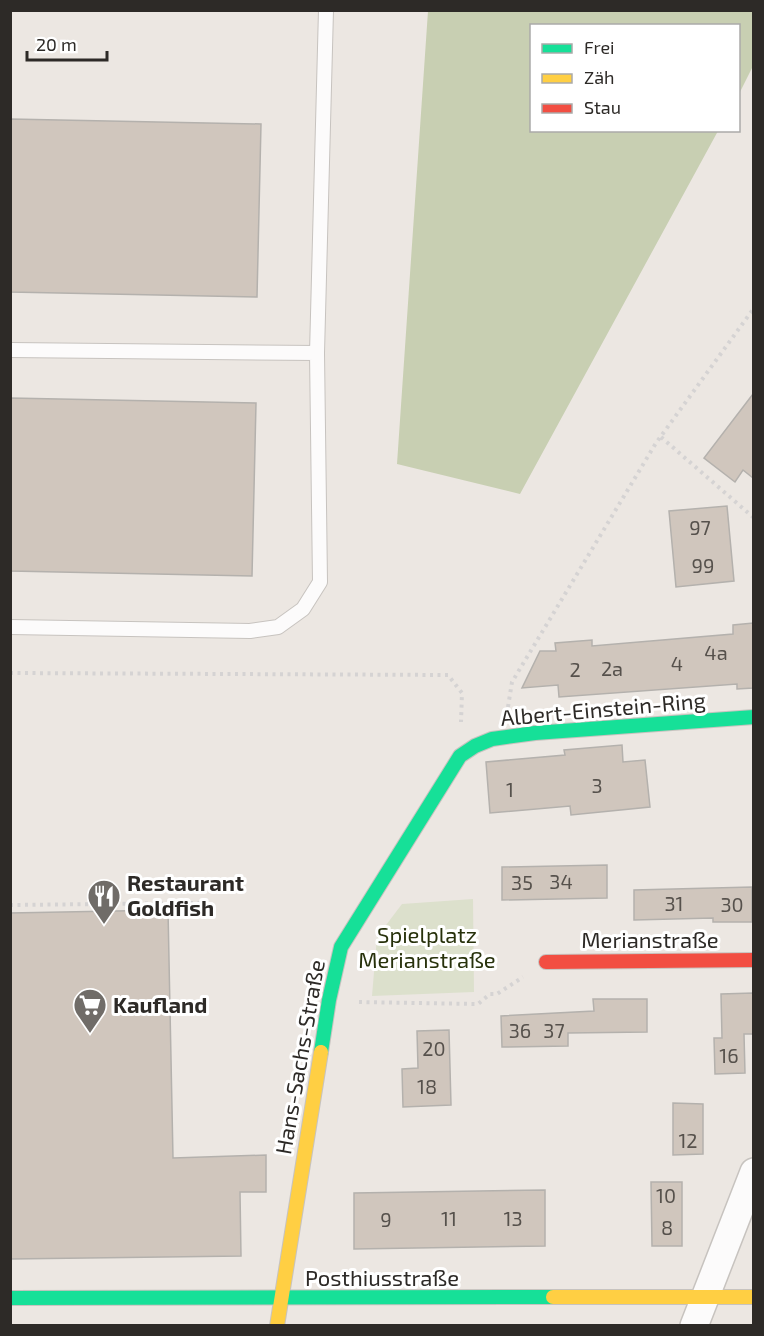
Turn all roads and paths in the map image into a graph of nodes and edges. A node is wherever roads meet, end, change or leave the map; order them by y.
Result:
1 (326, 10) edge
2 (753, 308) edge
3 (748, 315) junction
4 (753, 319) edge
5 (10, 350) edge
6 (317, 353) junction
7 (661, 437) junction
8 (753, 518) edge
9 (10, 627) edge
10 (10, 673) edge
11 (753, 717) edge
12 (509, 737) junction
13 (460, 756) junction
14 (201, 903) dead end
15 (10, 905) edge
16 (753, 960) edge
17 (546, 962) joint
18 (329, 1000) junction
19 (753, 1172) edge
20 (753, 1297) edge
21 (10, 1298) edge
22 (704, 1298) junction
23 (282, 1299) junction
24 (277, 1326) edge
25 (694, 1326) edge

1 - 6 lane
2 - 3 path
3 - 4 path
3 - 7 path
5 - 6 lane
6 - 9 lane
7 - 8 path
7 - 12 path
10 - 13 path
11 - 12 street, Albert-Einstein-Ring
12 - 13 street, Albert-Einstein-Ring
13 - 18 street, Hans-Sachs-Straße
14 - 15 path
16 - 17 street, Merianstraße
17 - 18 path
18 - 23 street, Hans-Sachs-Straße
19 - 22 street
20 - 22 street, Posthiusstraße
21 - 23 street, Posthiusstraße
22 - 23 street, Posthiusstraße
22 - 25 street
23 - 24 street, Hans-Sachs-Straße

